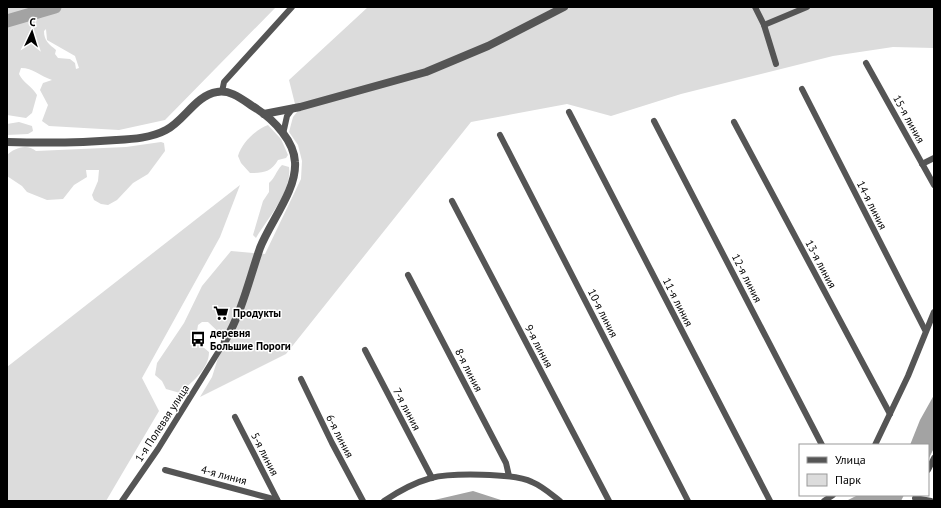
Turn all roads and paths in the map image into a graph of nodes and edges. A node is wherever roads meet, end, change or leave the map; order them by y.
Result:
1 (292, 7) edge
2 (564, 7) edge
3 (755, 7) edge
4 (807, 7) edge
5 (764, 25) junction
6 (866, 62) dead end
7 (776, 64) dead end
8 (802, 89) dead end
9 (222, 92) junction
10 (293, 108) junction
11 (569, 112) dead end
12 (264, 114) junction
13 (654, 121) dead end
14 (734, 122) dead end
15 (283, 134) junction
16 (500, 135) dead end
17 (7, 142) edge
18 (934, 158) edge
19 (922, 164) junction
20 (934, 185) edge
21 (452, 201) dead end
22 (408, 275) dead end
23 (934, 312) edge
24 (925, 330) junction
25 (225, 341) joint
26 (365, 350) dead end
27 (302, 379) dead end
28 (890, 414) junction
29 (235, 417) dead end
30 (821, 444) edge
31 (875, 444) edge
32 (934, 458) edge
33 (929, 468) edge
34 (165, 470) dead end
35 (509, 476) junction
36 (432, 478) junction
37 (915, 498) edge
38 (278, 500) edge
39 (122, 501) edge
40 (363, 501) edge
41 (384, 501) edge
42 (560, 501) edge
43 (609, 501) edge
44 (688, 501) edge
45 (770, 501) edge
46 (931, 501) edge

1 - 9 street
2 - 10 street
3 - 5 street
4 - 5 street
5 - 7 street
6 - 19 street, 15-я линия
8 - 24 street, 14-я линия
9 - 12 street
9 - 17 street
10 - 12 street
10 - 15 street
11 - 45 street, 11-я линия
12 - 15 street
13 - 30 street, 12-я линия
14 - 28 street, 13-я линия
15 - 25 street
16 - 44 street, 10-я линия
18 - 19 street
19 - 20 street, 15-я линия
21 - 43 street, 9-я линия
22 - 35 street, 8-я линия
23 - 24 street
24 - 28 street
25 - 39 street, 1-я Полевая улица
26 - 36 street, 7-я линия
27 - 40 street, 6-я линия
28 - 31 street
29 - 38 street, 5-я линия
32 - 33 street
34 - 38 street, 4-я линия
35 - 36 street
35 - 42 street
36 - 41 street
37 - 46 street

